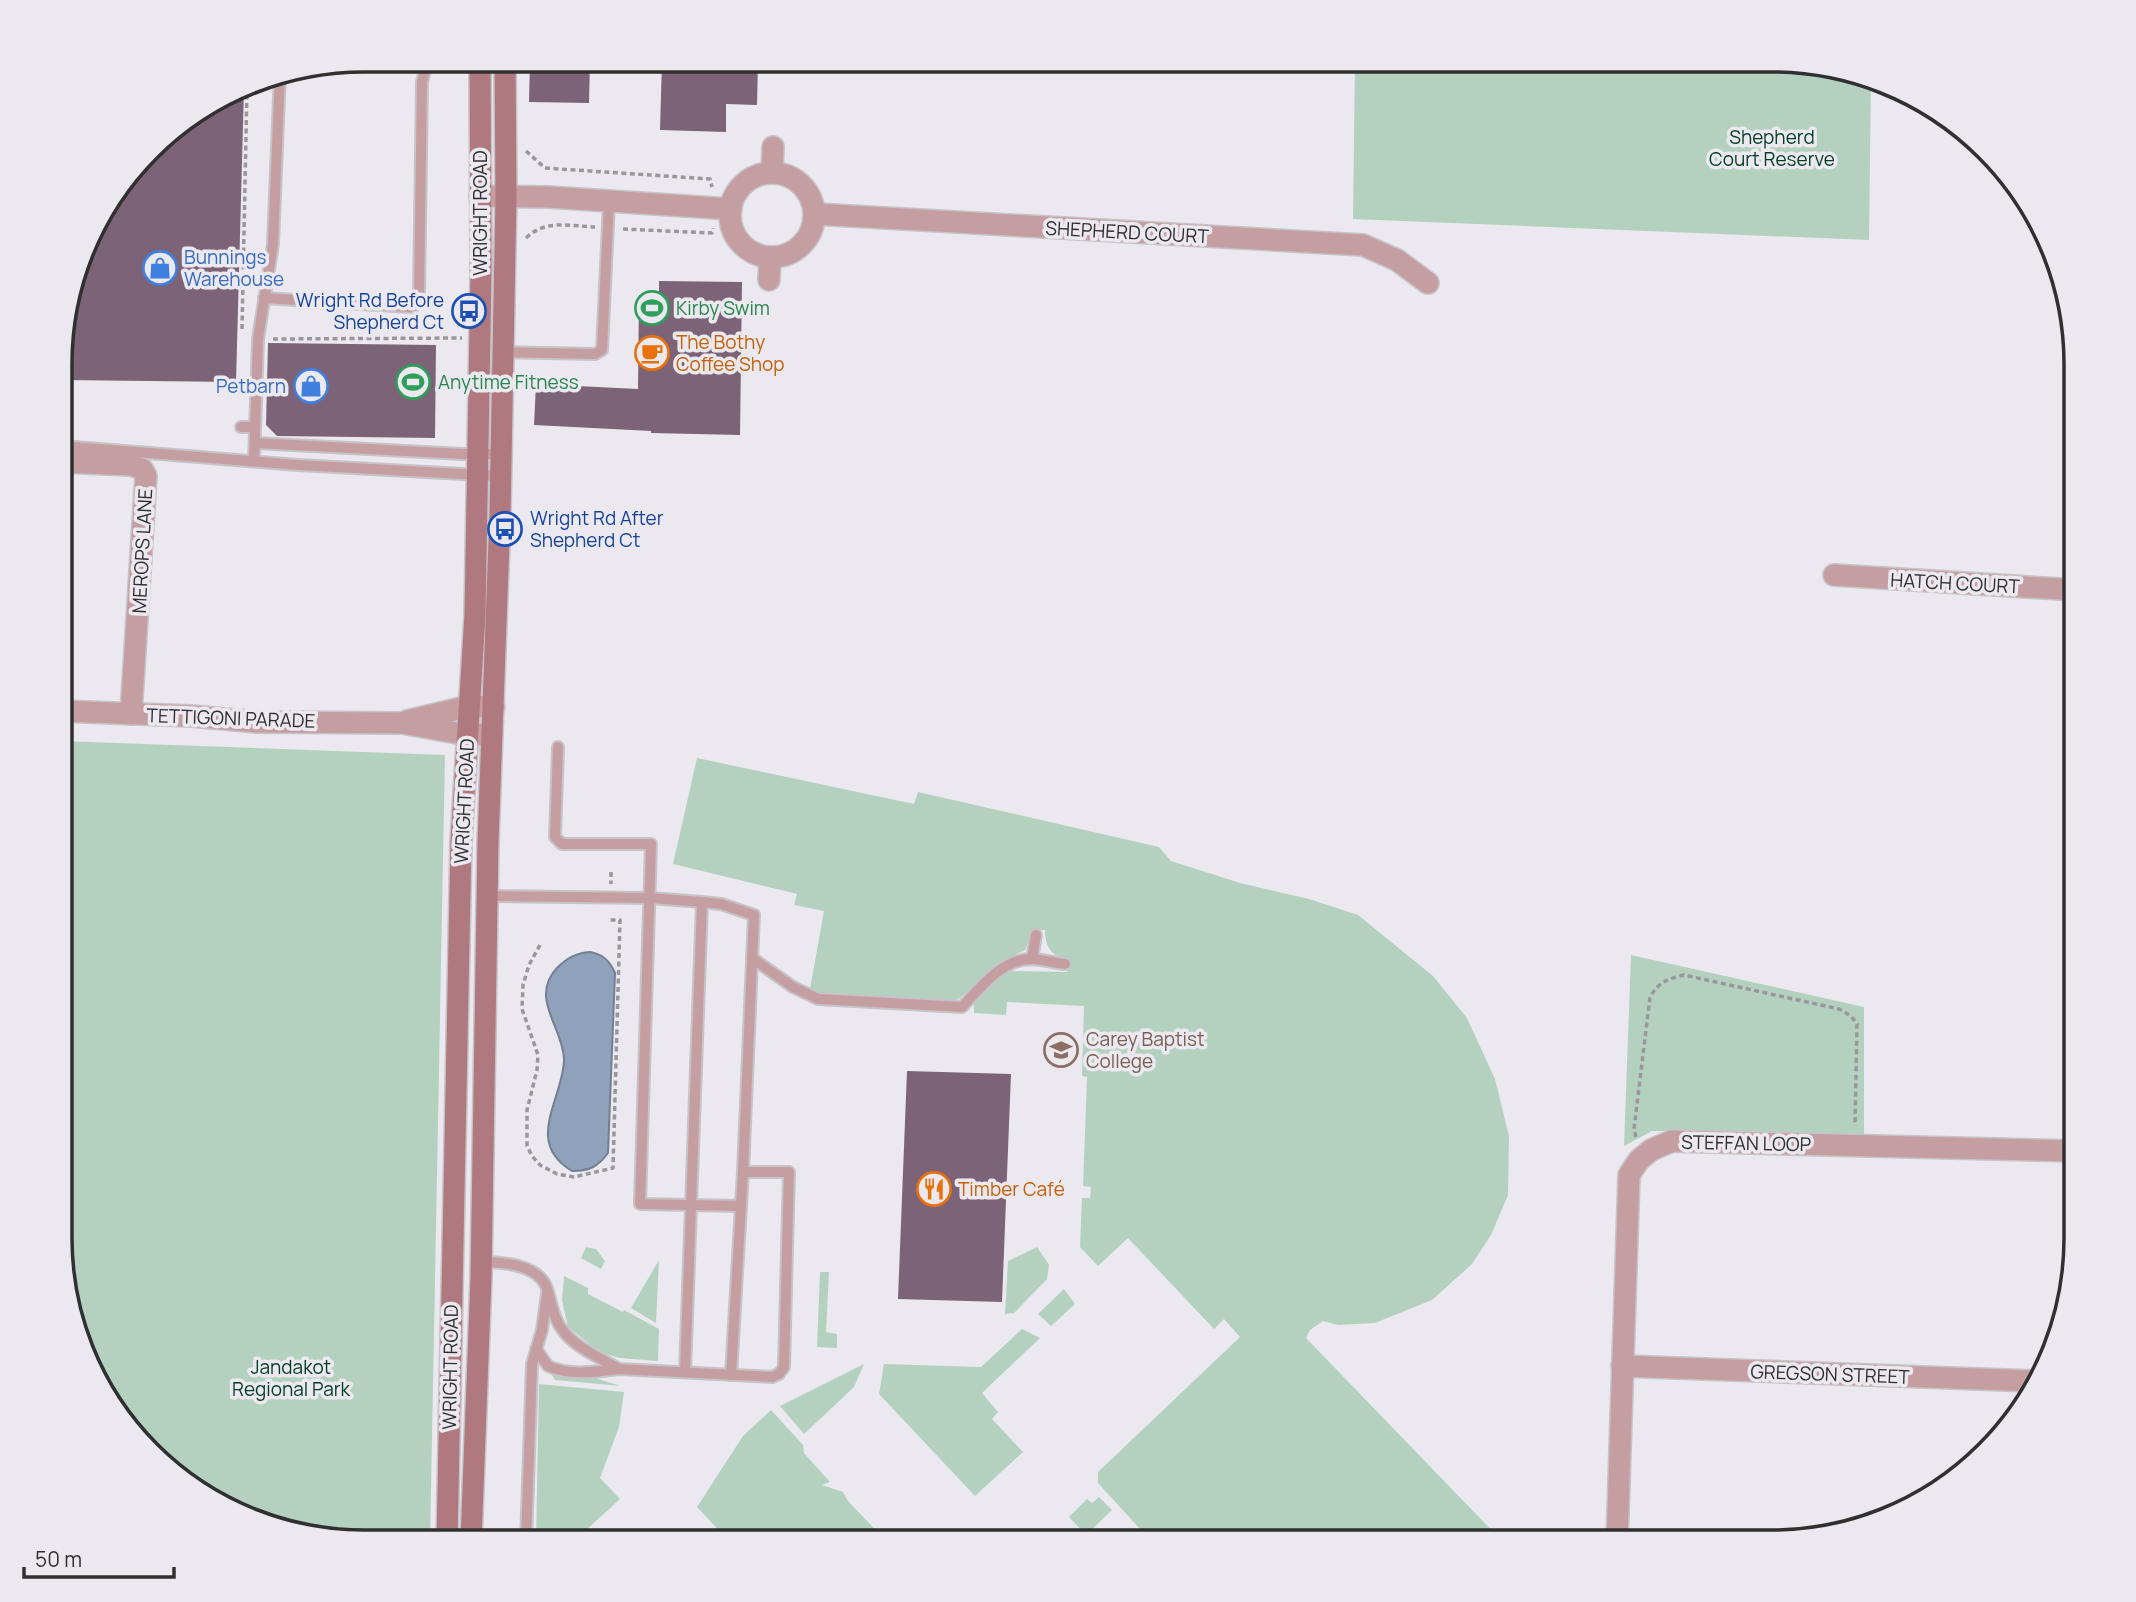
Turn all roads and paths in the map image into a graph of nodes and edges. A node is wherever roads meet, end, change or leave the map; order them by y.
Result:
1 (425, 72) edge
2 (472, 72) edge
3 (505, 72) edge
4 (280, 84) edge
5 (247, 96) edge
6 (526, 139) dead end
7 (773, 148) dead end
8 (772, 173) junction
9 (480, 196) junction
10 (506, 196) junction
11 (610, 202) junction
12 (725, 209) junction
13 (815, 214) junction
14 (608, 228) junction
15 (524, 239) dead end
16 (770, 257) junction
17 (769, 280) dead end
18 (1428, 283) dead end
19 (264, 298) junction
20 (467, 337) dead end
21 (242, 339) dead end
22 (268, 339) dead end
23 (502, 352) junction
24 (241, 426) dead end
25 (256, 427) junction
26 (255, 443) junction
27 (72, 447) edge
28 (500, 454) junction
29 (254, 461) junction
30 (72, 462) edge
31 (477, 465) junction
32 (500, 476) junction
33 (1834, 575) dead end
34 (2064, 589) edge
35 (470, 706) junction
36 (494, 707) junction
37 (72, 711) edge
38 (131, 714) junction
39 (402, 723) junction
40 (492, 734) junction
41 (468, 735) junction
42 (558, 747) dead end
43 (611, 872) dead end
44 (611, 885) dead end
45 (460, 896) junction
46 (488, 896) junction
47 (650, 898) junction
48 (702, 902) junction
49 (609, 920) dead end
50 (1036, 935) dead end
51 (540, 945) dead end
52 (752, 958) junction
53 (1032, 959) junction
54 (1065, 964) dead end
55 (1854, 1136) dead end
56 (1638, 1141) dead end
57 (2064, 1152) edge
58 (743, 1172) junction
59 (691, 1205) junction
60 (741, 1206) junction
61 (481, 1270) junction
62 (452, 1272) junction
63 (547, 1293) junction
64 (536, 1349) junction
65 (1622, 1366) junction
66 (619, 1369) junction
67 (685, 1372) junction
68 (731, 1375) junction
69 (2027, 1381) edge
70 (447, 1530) edge
71 (471, 1530) edge
72 (526, 1530) edge
73 (1617, 1530) edge

1 - 19 lane
2 - 9 street, WRIGHT ROAD
3 - 10 street, WRIGHT ROAD
4 - 19 lane
5 - 21 path
6 - 12 path
7 - 8 street
8 - 12 street
8 - 13 street
9 - 10 street
9 - 31 street, WRIGHT ROAD
10 - 11 street
10 - 23 street, WRIGHT ROAD
11 - 12 street
11 - 14 lane
12 - 14 path
12 - 16 street
13 - 16 street
13 - 18 street, SHEPHERD COURT
14 - 15 path
14 - 23 lane
16 - 17 street
19 - 25 lane
20 - 22 path
23 - 28 street, WRIGHT ROAD
24 - 25 lane
25 - 26 lane
26 - 29 lane
26 - 31 lane
27 - 29 lane
28 - 31 lane
28 - 32 street, WRIGHT ROAD
29 - 31 lane
30 - 38 street, MEROPS LANE
31 - 32 lane
31 - 35 street, WRIGHT ROAD
32 - 36 street, WRIGHT ROAD
33 - 34 street, HATCH COURT
35 - 36 street, TETTIGONI PARADE
35 - 39 street, TETTIGONI PARADE
35 - 41 street, WRIGHT ROAD
36 - 40 street, WRIGHT ROAD
37 - 38 street, TETTIGONI PARADE
38 - 39 street, TETTIGONI PARADE
39 - 41 street, TETTIGONI PARADE
40 - 41 street, TETTIGONI PARADE
40 - 46 street, WRIGHT ROAD
41 - 45 street, WRIGHT ROAD
42 - 47 lane
43 - 44 path
45 - 46 street
45 - 62 street, WRIGHT ROAD
46 - 47 lane
46 - 61 street, WRIGHT ROAD
47 - 48 lane
47 - 59 lane
48 - 52 lane
48 - 59 lane
49 - 51 path
50 - 53 lane
52 - 53 lane
52 - 58 lane
53 - 54 lane
55 - 56 path
57 - 65 street, STEFFAN LOOP
58 - 60 lane
58 - 68 lane
59 - 60 lane
59 - 67 lane
60 - 68 lane
61 - 62 street
61 - 63 lane
61 - 71 street, WRIGHT ROAD
62 - 70 street, WRIGHT ROAD
63 - 64 lane
63 - 66 lane
64 - 66 lane
64 - 72 lane
65 - 69 street, GREGSON STREET
65 - 73 street, STEFFAN LOOP
66 - 67 lane
67 - 68 lane

